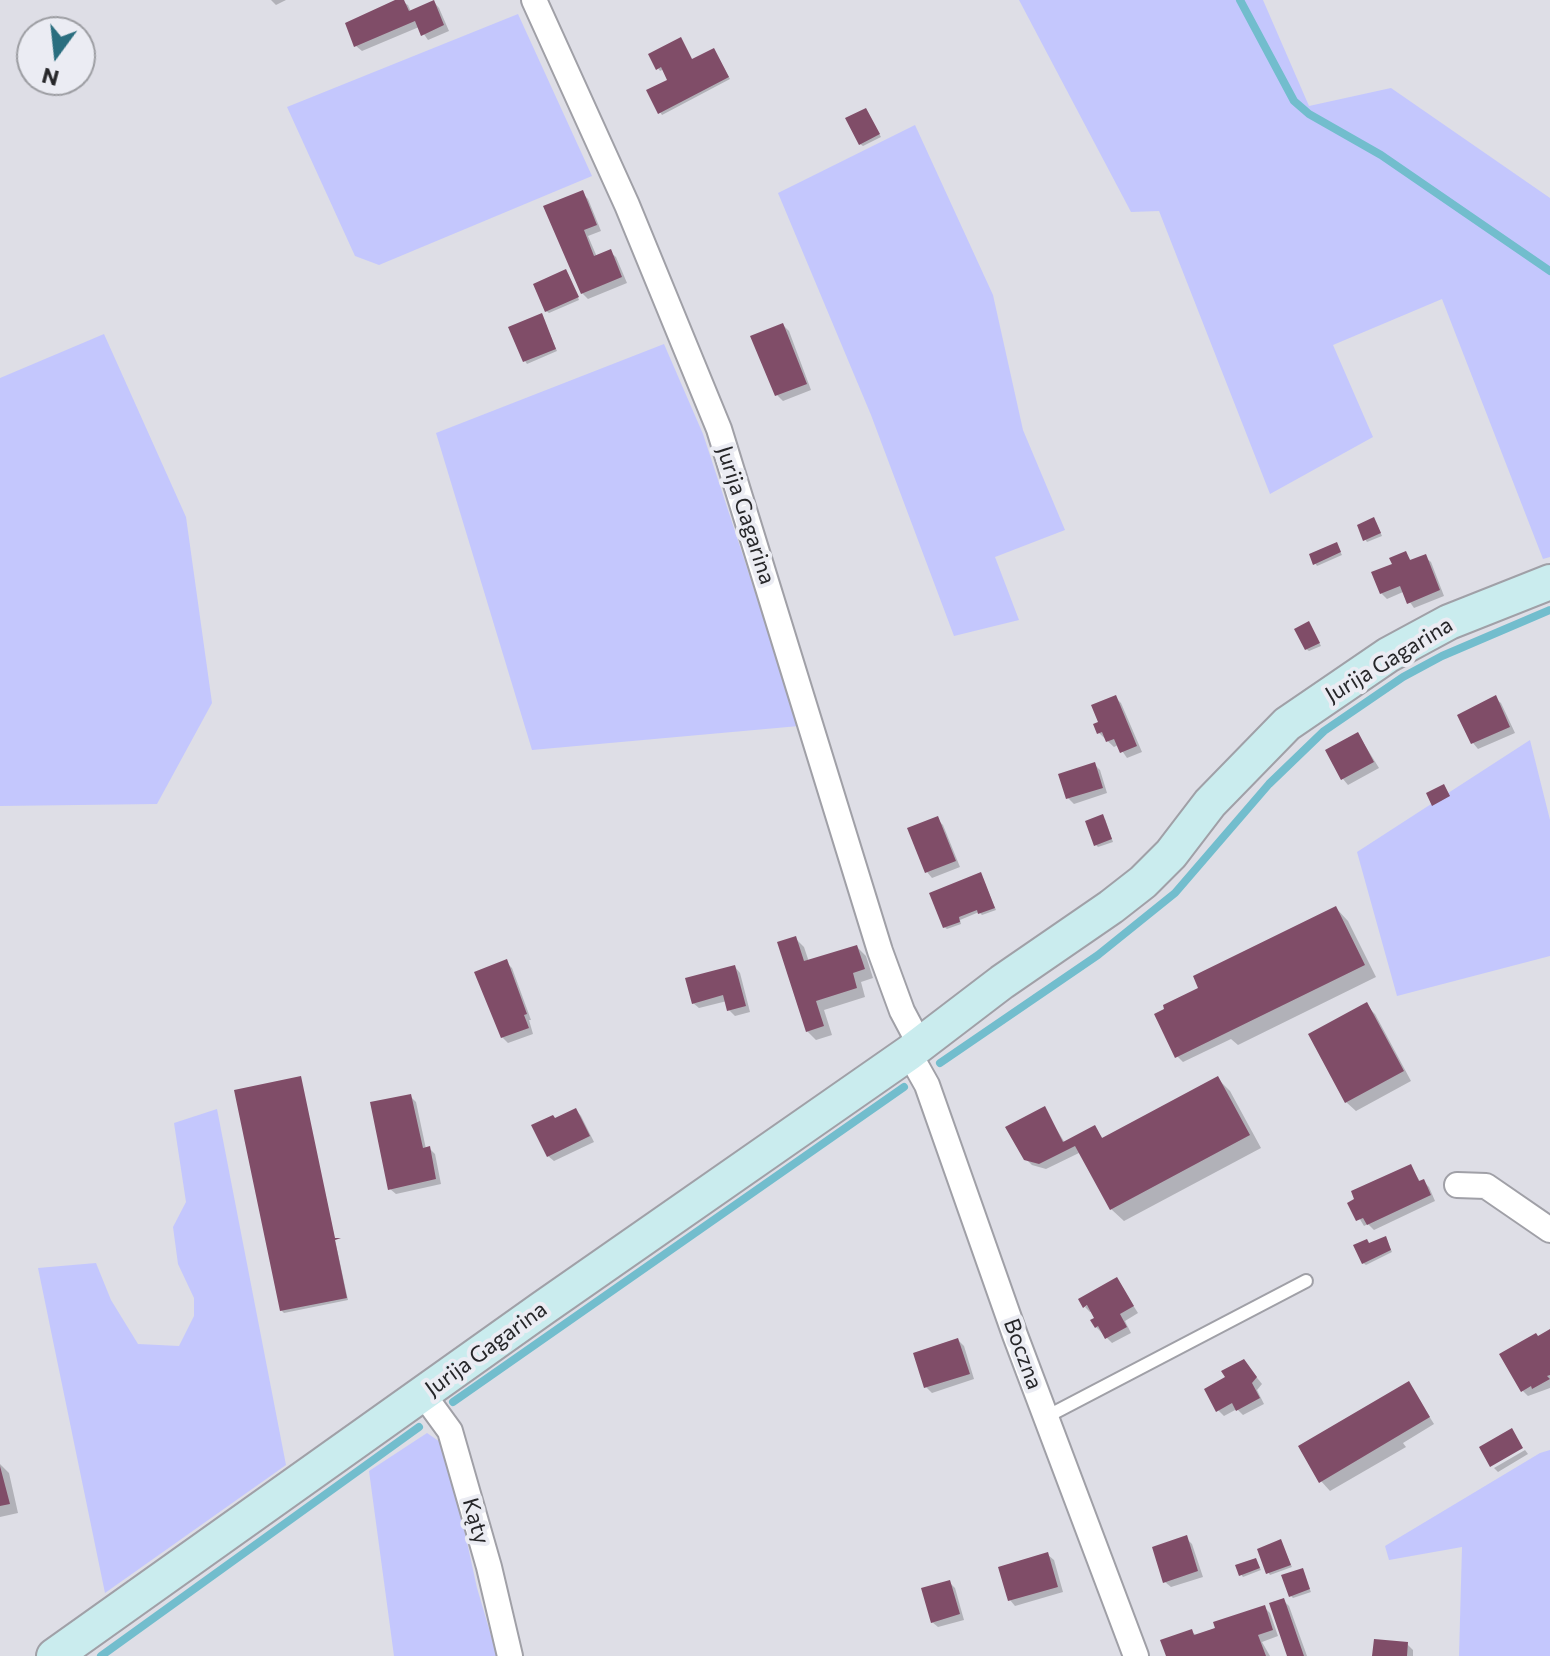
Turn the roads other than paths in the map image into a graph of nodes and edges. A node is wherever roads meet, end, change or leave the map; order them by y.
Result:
1 (534, 0) edge
2 (1550, 582) edge
3 (914, 1049) junction
4 (1457, 1185) dead end
5 (1550, 1230) edge
6 (1306, 1281) dead end
7 (423, 1394) junction
8 (1046, 1417) junction
9 (54, 1656) edge
10 (510, 1656) edge
11 (1136, 1656) edge

1 - 3 street, Jurija Gagarina
2 - 3 street, Jurija Gagarina
3 - 7 street, Jurija Gagarina
3 - 8 street, Boczna
4 - 5 street
6 - 8 lane
7 - 9 street, Jurija Gagarina
7 - 10 street, Kąty
8 - 11 street, Boczna

